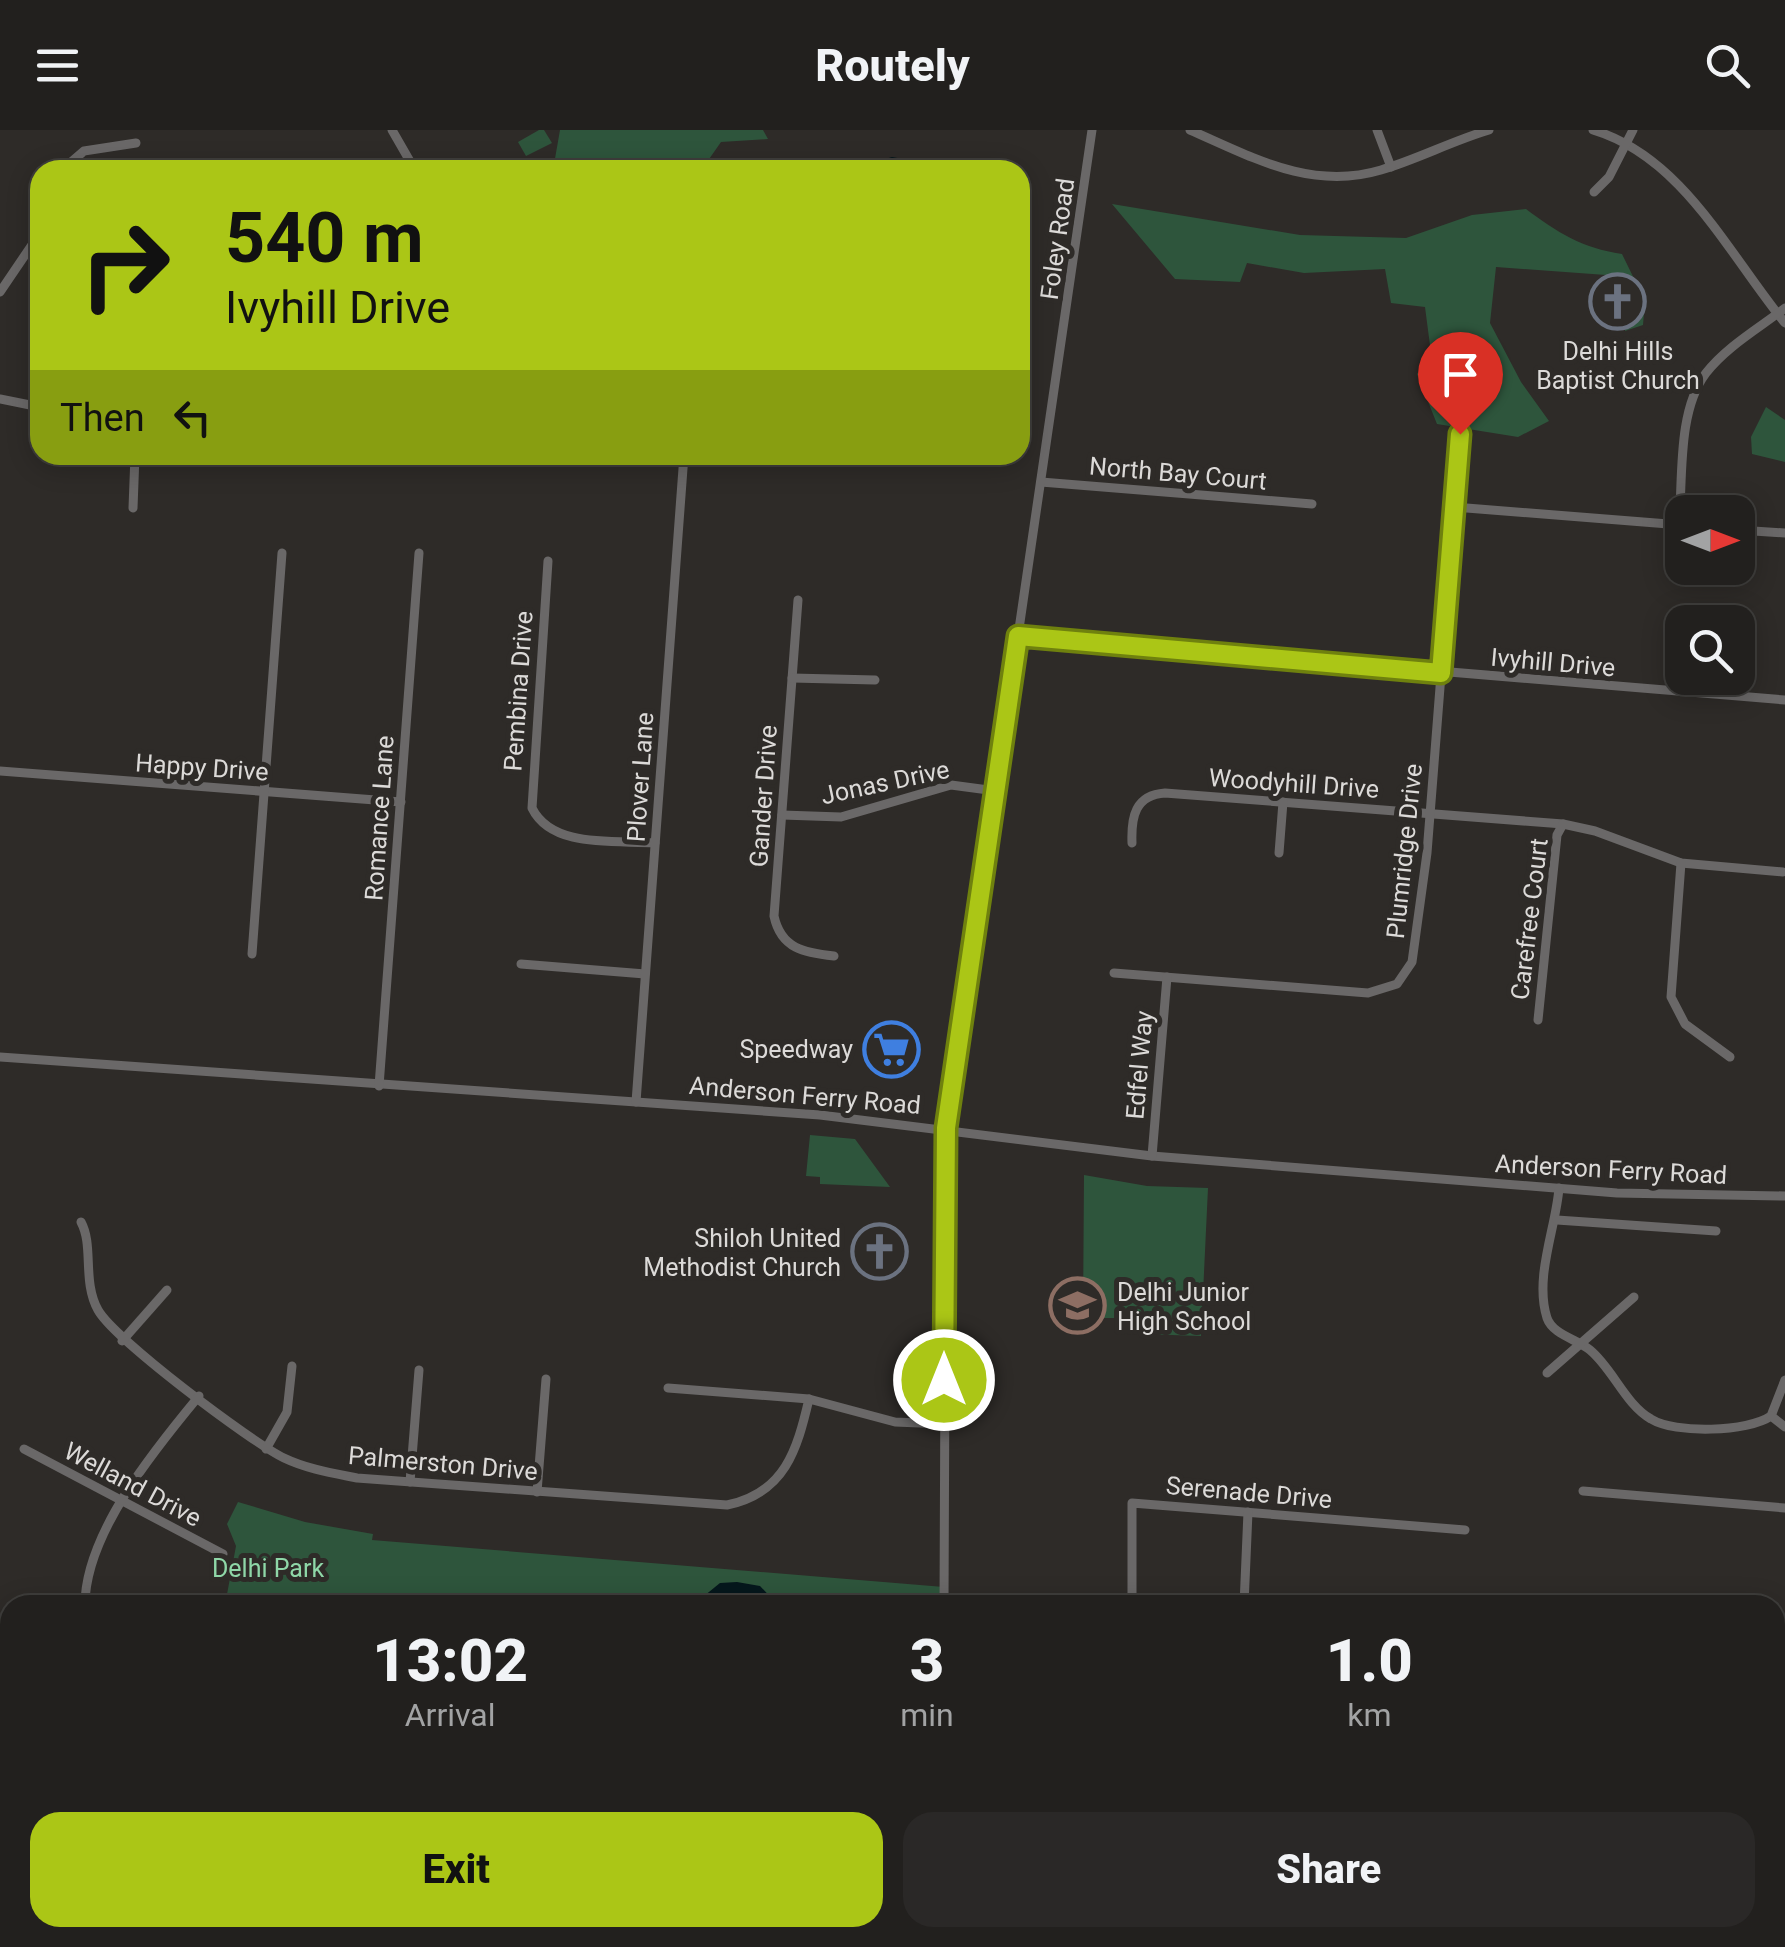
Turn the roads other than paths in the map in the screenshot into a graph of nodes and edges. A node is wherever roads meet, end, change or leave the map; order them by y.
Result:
1 (392, 130) edge
2 (1092, 130) edge
3 (1190, 130) edge
4 (1378, 130) edge
5 (1489, 130) edge
6 (1593, 130) edge
7 (1633, 130) edge
8 (136, 143) dead end
9 (1627, 144) junction
10 (74, 160) edge
11 (409, 160) edge
12 (1392, 167) junction
13 (1594, 192) dead end
14 (30, 259) edge
15 (0, 292) edge
16 (1783, 315) edge
17 (0, 399) edge
18 (30, 405) edge
19 (1460, 434) dead end
20 (135, 465) edge
21 (683, 465) edge
22 (1041, 482) junction
23 (1683, 495) edge
24 (1312, 504) dead end
25 (1454, 507) junction
26 (133, 508) dead end
27 (1665, 524) edge
28 (1755, 531) edge
29 (1785, 534) edge
30 (420, 553) dead end
31 (282, 554) dead end
32 (548, 561) dead end
33 (798, 600) dead end
34 (1018, 636) junction
35 (1441, 673) junction
36 (792, 678) junction
37 (875, 680) dead end
38 (1785, 700) edge
39 (0, 771) edge
40 (996, 791) junction
41 (263, 792) junction
42 (400, 802) junction
43 (1282, 802) junction
44 (1430, 814) junction
45 (782, 815) junction
46 (1563, 824) junction
47 (655, 843) junction
48 (1132, 843) dead end
49 (1278, 853) dead end
50 (1681, 863) junction
51 (1783, 872) edge
52 (252, 954) dead end
53 (834, 956) dead end
54 (520, 964) dead end
55 (1114, 973) dead end
56 (645, 974) junction
57 (1166, 978) junction
58 (1538, 1020) dead end
59 (0, 1057) edge
60 (1730, 1057) dead end
61 (379, 1086) junction
62 (636, 1102) junction
63 (946, 1128) junction
64 (1152, 1156) junction
65 (1559, 1188) junction
66 (1785, 1196) edge
67 (1556, 1220) junction
68 (80, 1222) dead end
69 (1716, 1232) dead end
70 (166, 1290) dead end
71 (1634, 1297) dead end
72 (122, 1340) junction
73 (1580, 1344) junction
74 (292, 1366) dead end
75 (419, 1370) dead end
76 (1547, 1373) dead end
77 (546, 1379) dead end
78 (1785, 1380) edge
79 (668, 1388) dead end
80 (199, 1396) junction
81 (810, 1399) junction
82 (1770, 1416) junction
83 (944, 1424) junction
84 (1785, 1427) edge
85 (266, 1448) junction
86 (24, 1449) dead end
87 (410, 1482) junction
88 (1582, 1491) dead end
89 (537, 1492) junction
90 (124, 1502) junction
91 (1785, 1508) edge
92 (1248, 1512) junction
93 (1465, 1530) dead end
94 (223, 1554) dead end
95 (86, 1595) edge
96 (944, 1595) edge
97 (1132, 1595) edge
98 (1244, 1595) edge

1 - 11 street
2 - 22 street, Foley Road
3 - 12 street
4 - 12 street
5 - 12 street
6 - 9 street
7 - 9 street
8 - 10 street
9 - 13 street
9 - 16 street
14 - 15 street
16 - 23 street
17 - 18 street
19 - 25 street, Plumridge Drive
20 - 26 street
21 - 47 street, Plover Lane
22 - 24 street, North Bay Court
22 - 34 street, Foley Road
25 - 27 street
25 - 35 street, Plumridge Drive
28 - 29 street
30 - 42 street, Romance Lane
31 - 41 street
32 - 47 street, Pembina Drive
33 - 36 street, Gander Drive
34 - 35 street, Ivyhill Drive
34 - 40 street, Foley Road
35 - 38 street, Ivyhill Drive
35 - 44 street, Plumridge Drive
36 - 37 street
36 - 45 street, Gander Drive
39 - 41 street, Happy Drive
40 - 45 street, Jonas Drive
40 - 63 street, Foley Road
41 - 42 street, Happy Drive
41 - 52 street
42 - 61 street, Romance Lane
43 - 44 street, Woodyhill Drive
43 - 48 street, Woodyhill Drive
43 - 49 street
44 - 46 street, Woodyhill Drive
44 - 57 street, Plumridge Drive
45 - 53 street, Gander Drive
46 - 50 street, Woodyhill Drive
46 - 58 street, Carefree Court
47 - 56 street, Plover Lane
50 - 51 street, Woodyhill Drive
50 - 60 street
54 - 56 street
55 - 57 street, Plumridge Drive
56 - 62 street, Plover Lane
57 - 64 street, Edfel Way
59 - 61 street, Anderson Ferry Road
61 - 62 street, Anderson Ferry Road
62 - 63 street, Anderson Ferry Road
63 - 64 street, Anderson Ferry Road
63 - 83 street, Foley Road
64 - 65 street, Anderson Ferry Road
65 - 66 street, Anderson Ferry Road
65 - 67 street
67 - 69 street
67 - 73 street
68 - 72 street, Palmerston Drive
70 - 72 street
71 - 73 street
72 - 80 street, Palmerston Drive
73 - 76 street
73 - 82 street
74 - 85 street
75 - 87 street
77 - 89 street
78 - 82 street
79 - 81 street
80 - 85 street, Palmerston Drive
80 - 90 street
81 - 83 street
81 - 89 street, Palmerston Drive
82 - 84 street
83 - 96 street, Foley Road
85 - 87 street, Palmerston Drive
86 - 90 street, Welland Drive
87 - 89 street, Palmerston Drive
88 - 91 street
90 - 94 street, Welland Drive
90 - 95 street
92 - 93 street, Serenade Drive
92 - 97 street, Serenade Drive
92 - 98 street

